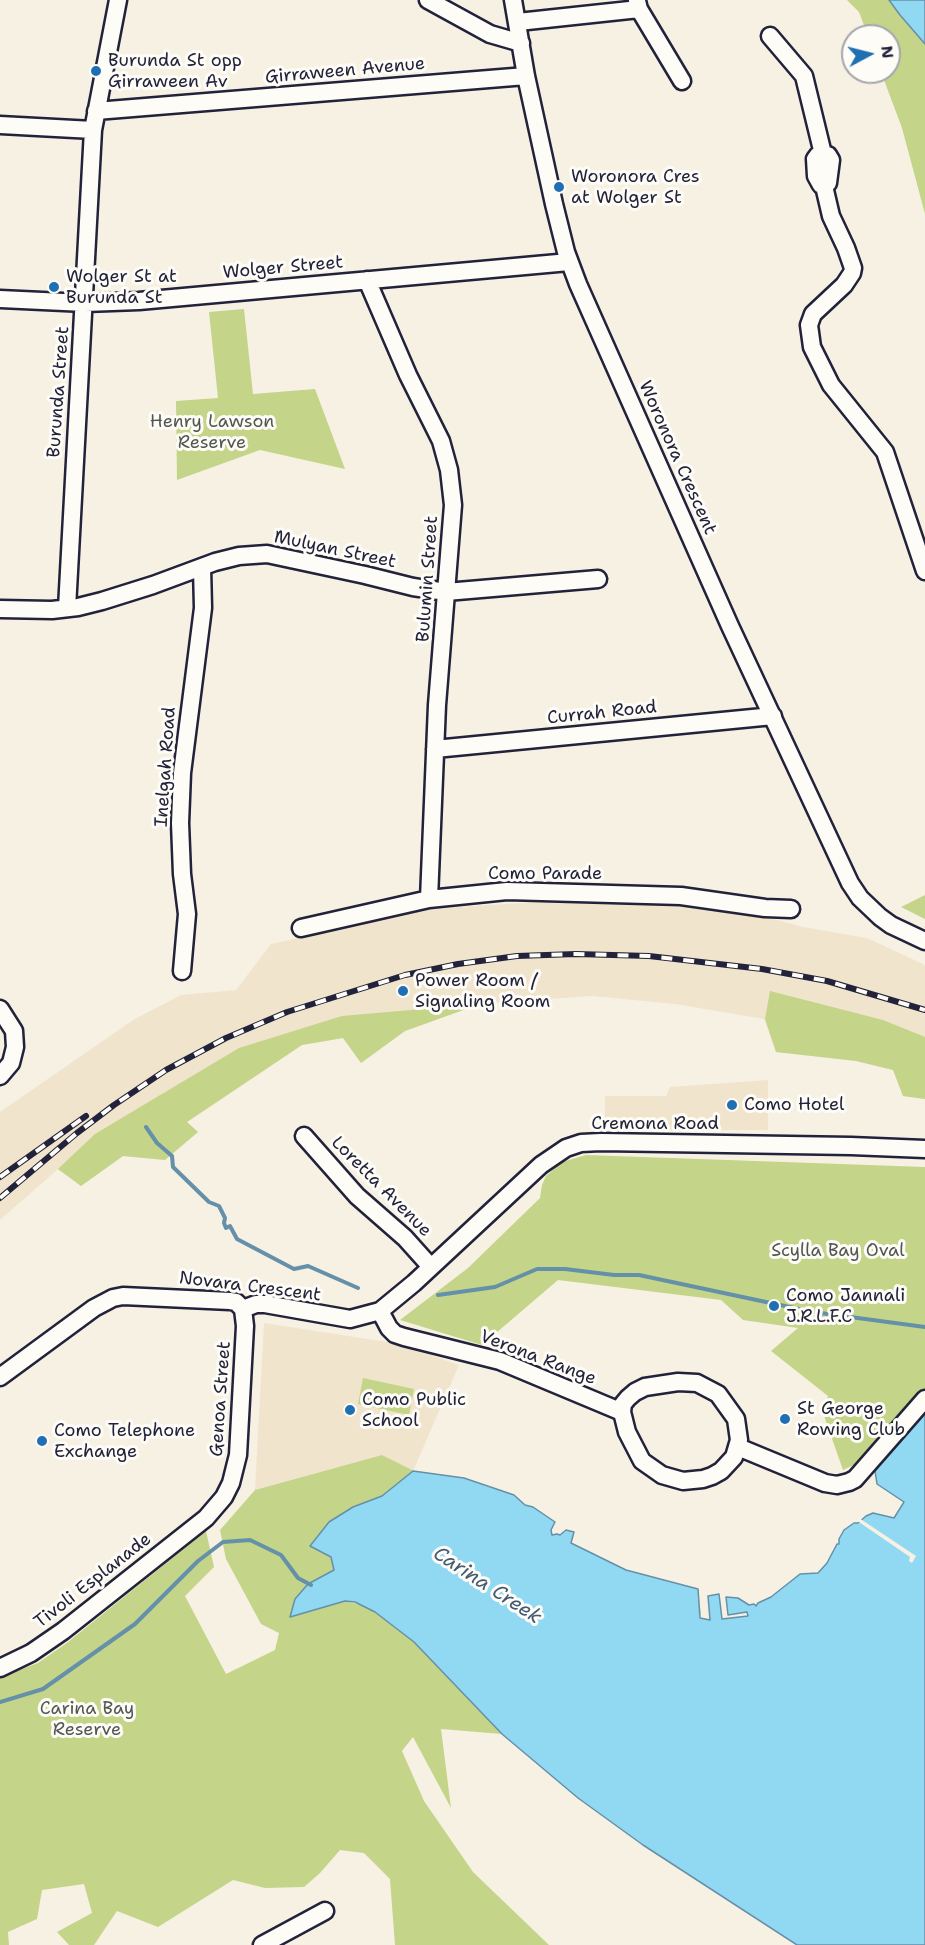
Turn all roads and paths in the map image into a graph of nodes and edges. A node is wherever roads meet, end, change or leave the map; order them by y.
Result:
1 (118, 0) edge
2 (428, 0) edge
3 (513, 0) edge
4 (638, 5) edge
5 (518, 22) junction
6 (770, 36) dead end
7 (522, 43) junction
8 (526, 76) junction
9 (682, 81) dead end
10 (96, 111) junction
11 (0, 125) edge
12 (93, 130) junction
13 (569, 262) junction
14 (367, 280) junction
15 (0, 299) edge
16 (85, 303) junction
17 (202, 567) junction
18 (925, 571) edge
19 (598, 579) dead end
20 (446, 592) junction
21 (68, 608) junction
22 (0, 609) edge
23 (772, 716) junction
24 (435, 749) junction
25 (429, 899) junction
26 (791, 909) dead end
27 (301, 928) dead end
28 (925, 940) edge
29 (182, 971) dead end
30 (0, 1009) edge
31 (0, 1076) edge
32 (304, 1136) dead end
33 (925, 1149) edge
34 (431, 1267) junction
35 (243, 1309) junction
36 (380, 1311) junction
37 (0, 1377) edge
38 (925, 1399) edge
39 (622, 1412) junction
40 (738, 1447) junction
41 (206, 1518) joint
42 (0, 1668) edge
43 (325, 1911) dead end
44 (262, 1945) edge

1 - 10 street, Burunda Street
2 - 7 street
3 - 5 street, Woronora Crescent
4 - 5 street
4 - 9 street
5 - 7 street, Woronora Crescent
6 - 18 street
7 - 8 street, Woronora Crescent
8 - 10 street, Girraween Avenue
8 - 13 street, Woronora Crescent
10 - 12 street, Burunda Street
11 - 12 street
12 - 16 street, Burunda Street
13 - 14 street, Wolger Street
13 - 23 street, Woronora Crescent
14 - 16 street, Wolger Street
14 - 20 street, Bulumin Street
15 - 16 street, Wolger Street
16 - 21 street, Burunda Street
17 - 20 street, Mulyan Street
17 - 21 street, Mulyan Street
17 - 29 street, Inelgah Road
19 - 20 street, Mulyan Street
20 - 24 street, Bulumin Street
21 - 22 street, Mulyan Street
23 - 24 street, Currah Road
23 - 28 street, Woronora Crescent
24 - 25 street, Bulumin Street
25 - 26 street, Como Parade
25 - 27 street, Como Parade
30 - 31 street
32 - 34 street, Loretta Avenue
33 - 34 street, Cremona Road
34 - 36 street, Novara Crescent
35 - 36 street, Novara Crescent
35 - 37 street, Novara Crescent
35 - 41 street, Genoa Street
36 - 39 street, Verona Range
38 - 40 street
39 - 40 street
39 - 40 street
41 - 42 street, Tivoli Esplanade
43 - 44 street

